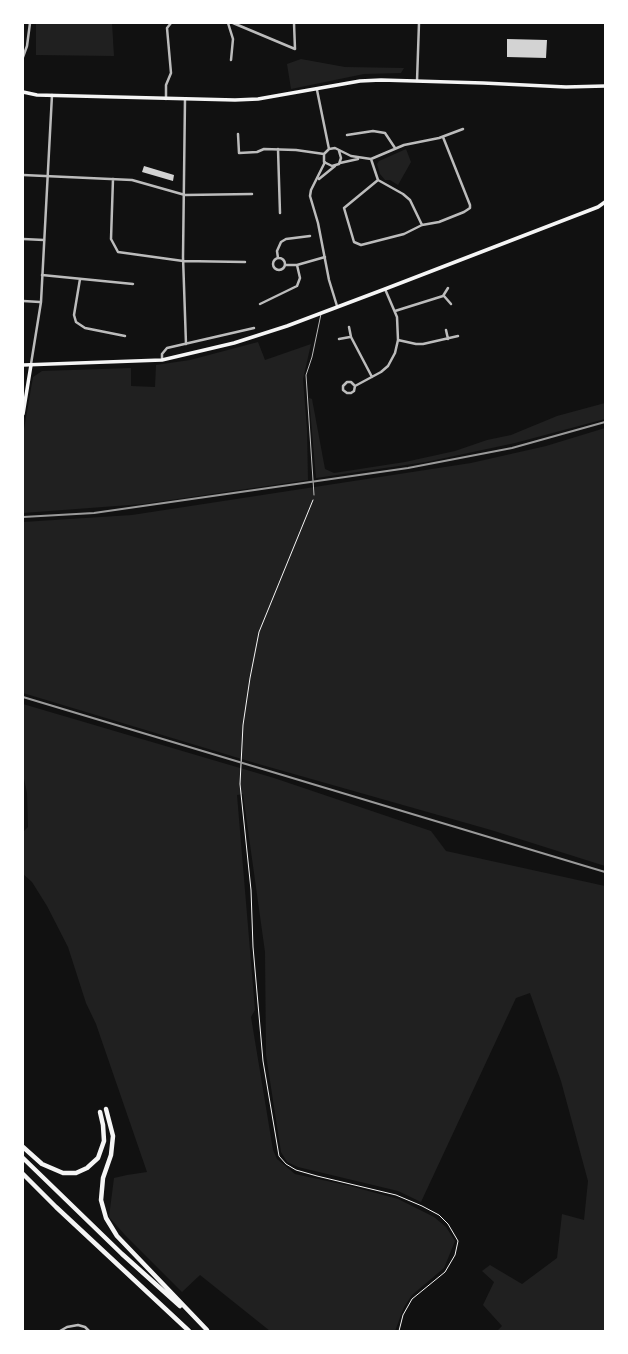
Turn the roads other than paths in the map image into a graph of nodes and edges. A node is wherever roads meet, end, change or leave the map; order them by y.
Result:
1 (30, 23) edge
2 (171, 23) edge
3 (230, 23) edge
4 (294, 23) edge
5 (419, 23) edge
6 (23, 57) edge
7 (231, 60) dead end
8 (418, 81) junction
9 (605, 86) edge
10 (317, 89) junction
11 (23, 92) edge
12 (52, 95) junction
13 (166, 99) junction
14 (185, 99) junction
15 (463, 129) dead end
16 (238, 134) dead end
17 (347, 135) dead end
18 (443, 137) junction
19 (278, 149) junction
20 (329, 149) junction
21 (396, 149) junction
22 (339, 151) junction
23 (324, 154) junction
24 (361, 158) junction
25 (371, 159) junction
26 (325, 163) junction
27 (337, 164) junction
28 (23, 175) edge
29 (47, 176) junction
30 (113, 179) junction
31 (378, 180) junction
32 (314, 184) junction
33 (253, 194) dead end
34 (185, 195) junction
35 (605, 202) edge
36 (280, 213) dead end
37 (422, 225) junction
38 (310, 236) dead end
39 (23, 239) edge
40 (44, 240) junction
41 (326, 257) junction
42 (278, 258) junction
43 (183, 261) junction
44 (245, 262) dead end
45 (285, 265) junction
46 (297, 265) junction
47 (43, 275) junction
48 (80, 279) junction
49 (133, 284) dead end
50 (448, 288) dead end
51 (385, 289) junction
52 (443, 296) junction
53 (23, 301) edge
54 (41, 302) junction
55 (260, 304) dead end
56 (452, 304) dead end
57 (338, 307) junction
58 (395, 311) junction
59 (322, 313) junction
60 (349, 327) dead end
61 (254, 328) dead end
62 (446, 330) dead end
63 (125, 336) dead end
64 (458, 336) dead end
65 (351, 337) junction
66 (339, 339) dead end
67 (448, 339) junction
68 (398, 340) junction
69 (186, 344) junction
70 (162, 360) junction
71 (32, 364) junction
72 (23, 365) edge
73 (373, 377) junction
74 (355, 386) dead end
75 (23, 414) edge
76 (314, 495) dead end
77 (106, 1109) dead end
78 (100, 1112) dead end
79 (23, 1147) edge
80 (23, 1158) edge
81 (23, 1174) edge
82 (208, 1330) edge
83 (60, 1331) edge
84 (89, 1331) edge
85 (189, 1331) edge

1 - 6 street
2 - 13 street
3 - 4 street
3 - 7 street
5 - 8 street
8 - 9 main road
8 - 10 main road
10 - 14 main road
10 - 20 street
11 - 12 main road
12 - 13 main road
12 - 29 street
13 - 14 main road
14 - 34 street
15 - 18 street
16 - 19 street
17 - 21 street
18 - 21 street
18 - 37 street
19 - 23 street
19 - 36 street
20 - 22 street
20 - 23 street
21 - 25 street
22 - 24 street
22 - 27 street
23 - 26 street
24 - 25 street
24 - 27 street
25 - 31 street
26 - 27 street
26 - 32 street
27 - 32 street
28 - 29 street
29 - 30 street
29 - 40 street
30 - 34 street
30 - 43 street
31 - 37 street
31 - 37 street
32 - 41 street
33 - 34 street
34 - 43 street
35 - 51 main road
38 - 42 street
39 - 40 street
40 - 47 street
41 - 46 street
41 - 57 street
42 - 45 street
42 - 45 street
43 - 44 street
43 - 69 street
45 - 46 street
46 - 55 street
47 - 48 street
47 - 54 street
48 - 49 street
48 - 63 street
50 - 52 street
51 - 57 main road
51 - 58 street
52 - 56 street
52 - 58 street
53 - 54 street
54 - 71 street
57 - 59 main road
58 - 68 street
59 - 70 main road
59 - 76 lane
60 - 65 street
61 - 69 street
62 - 67 street
64 - 67 street
65 - 66 street
65 - 73 street
67 - 68 street
68 - 73 street
69 - 70 street
70 - 71 main road
71 - 72 main road
71 - 75 main road
73 - 74 street
77 - 82 highway
78 - 79 highway
80 - 82 highway
81 - 85 highway
83 - 84 street

